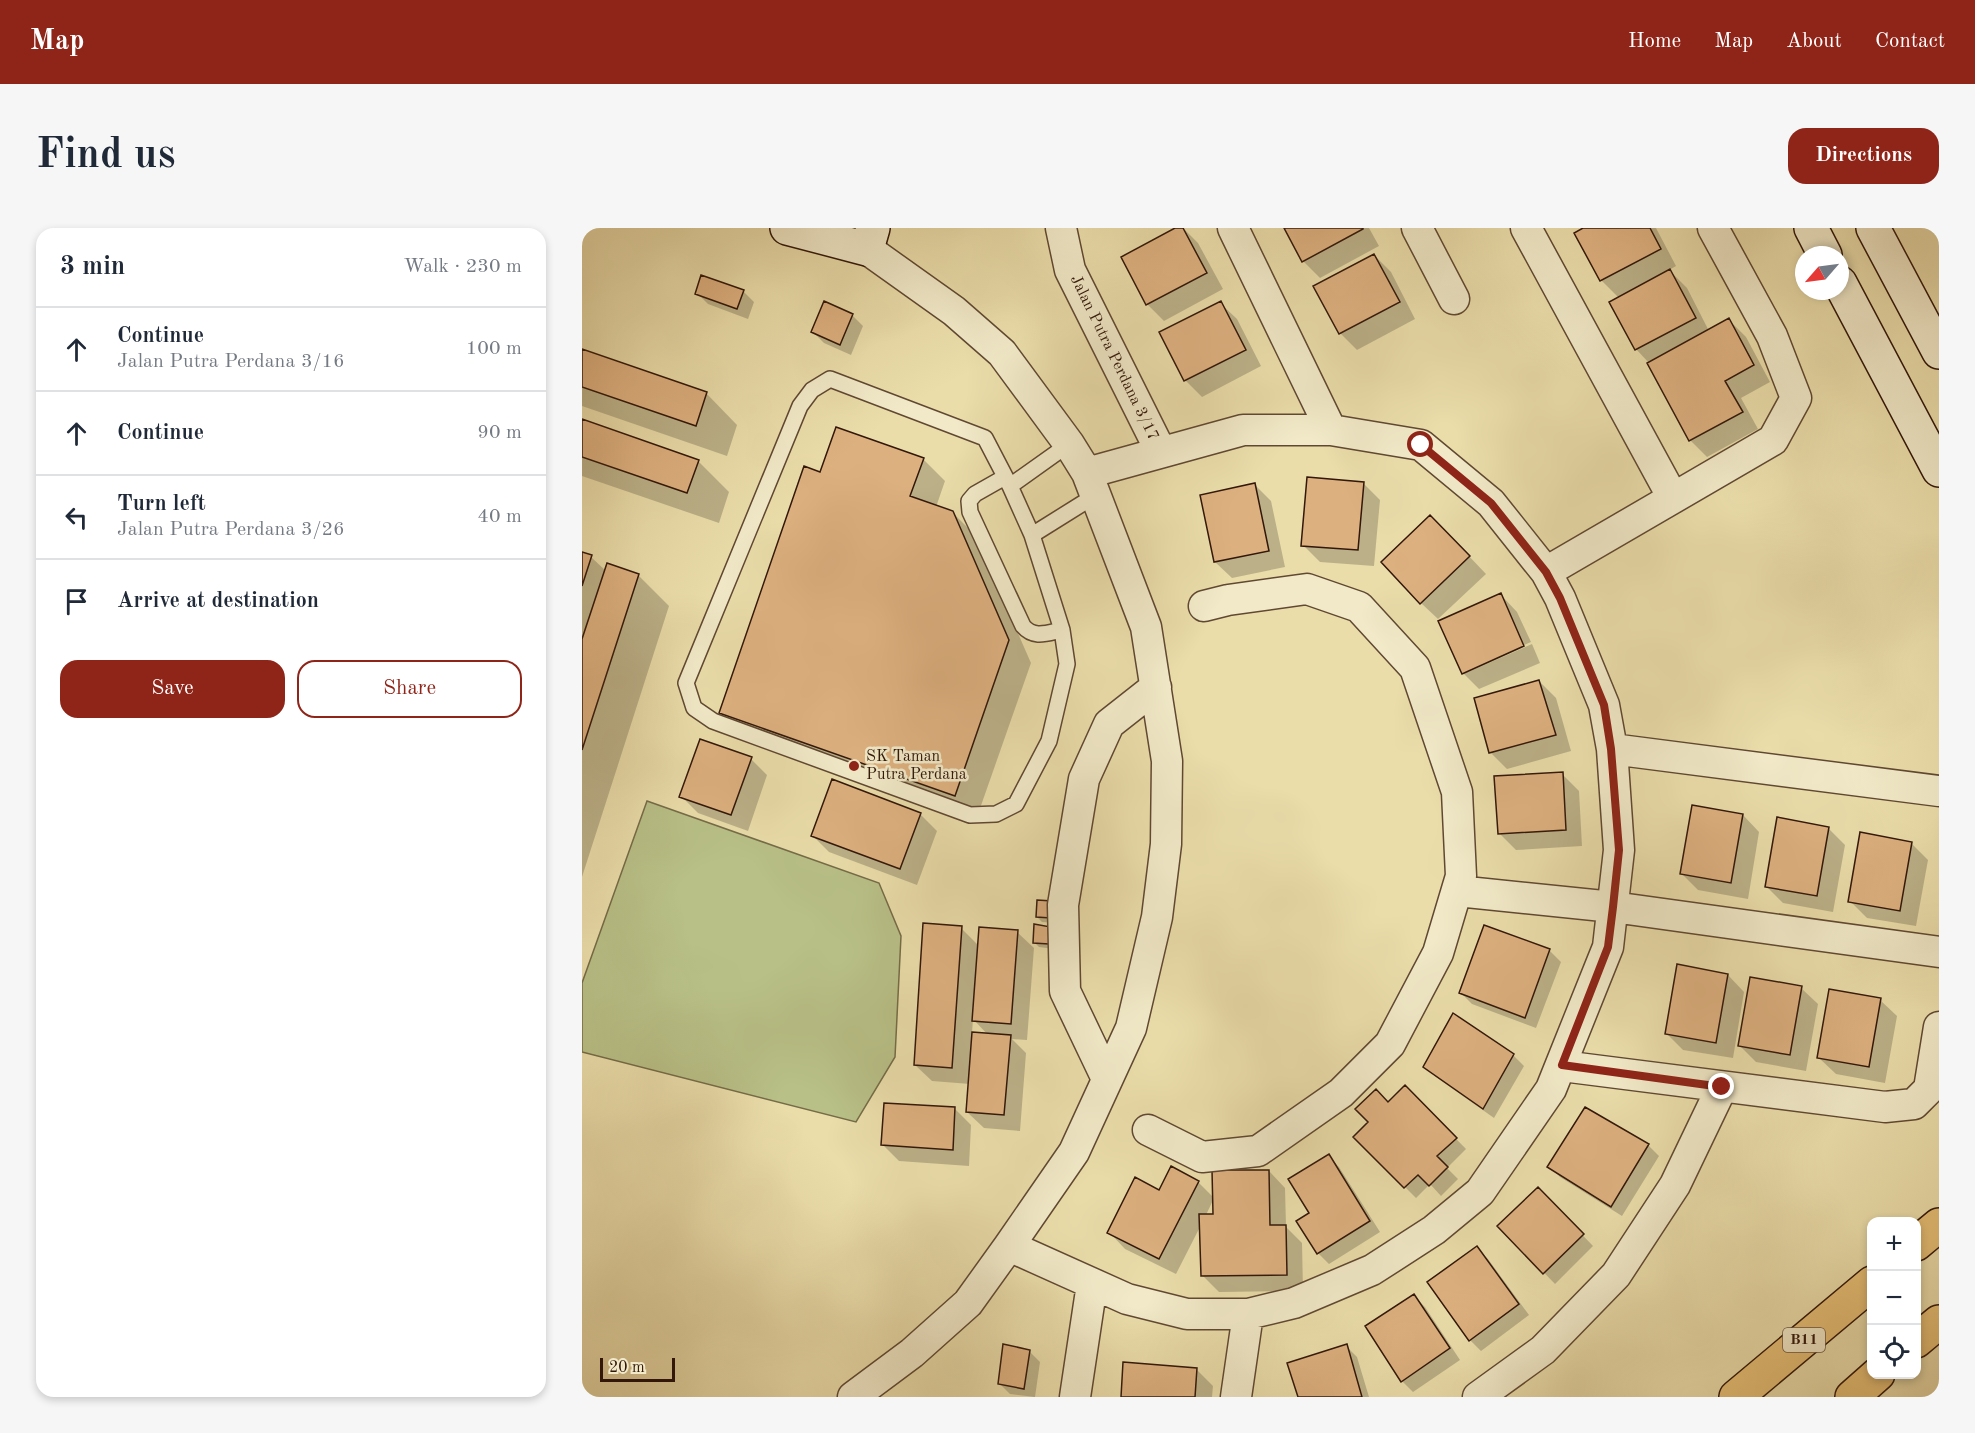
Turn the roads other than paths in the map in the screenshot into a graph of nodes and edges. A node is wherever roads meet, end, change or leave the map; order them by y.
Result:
1 (787, 228) edge
2 (1061, 228) edge
3 (1233, 228) edge
4 (1417, 228) edge
5 (1526, 228) edge
6 (1713, 228) edge
7 (1811, 228) edge
8 (1873, 228) edge
9 (870, 238) edge
10 (1820, 246) edge
11 (1454, 299) dead end
12 (1849, 300) edge
13 (1939, 352) edge
14 (1331, 430) junction
15 (1069, 444) junction
16 (1161, 452) junction
17 (1939, 470) edge
18 (1007, 482) junction
19 (1091, 484) junction
20 (1673, 498) junction
21 (1032, 535) junction
22 (1546, 572) junction
23 (1204, 606) dead end
24 (1062, 630) junction
25 (1156, 687) junction
26 (1611, 749) junction
27 (1939, 791) edge
28 (1457, 891) junction
29 (1613, 907) junction
30 (1939, 952) edge
31 (1939, 1027) edge
32 (1562, 1065) junction
33 (1107, 1080) junction
34 (1722, 1087) junction
35 (1148, 1130) dead end
36 (1939, 1225) edge
37 (1921, 1241) edge
38 (1009, 1246) junction
39 (1092, 1284) junction
40 (1867, 1287) edge
41 (1248, 1314) junction
42 (1939, 1322) edge
43 (1921, 1338) edge
44 (1872, 1379) edge
45 (853, 1397) edge
46 (1075, 1397) edge
47 (1236, 1397) edge
48 (1478, 1397) edge
49 (1736, 1397) edge
50 (1852, 1397) edge

1 - 9 street
2 - 16 street, Jalan Putra Perdana 3/17
3 - 14 street
4 - 11 street
5 - 20 street
6 - 20 street
7 - 10 street
8 - 13 street
9 - 15 street
12 - 17 street
14 - 16 street
14 - 22 street
15 - 18 lane
15 - 19 street
16 - 19 street
18 - 21 lane
18 - 24 lane
18 - 24 lane
19 - 21 lane
19 - 25 street
20 - 22 street
21 - 24 lane
22 - 26 street
23 - 28 street
25 - 33 street
25 - 33 street
26 - 27 street
26 - 29 street
28 - 29 street
28 - 35 street
29 - 30 street
29 - 32 street
31 - 34 street
32 - 34 street
32 - 41 street
33 - 38 street
34 - 48 street
36 - 37 main road
38 - 39 street
38 - 45 street
39 - 41 street
39 - 46 street
40 - 49 main road, B11
41 - 47 street
42 - 43 main road
44 - 50 main road

